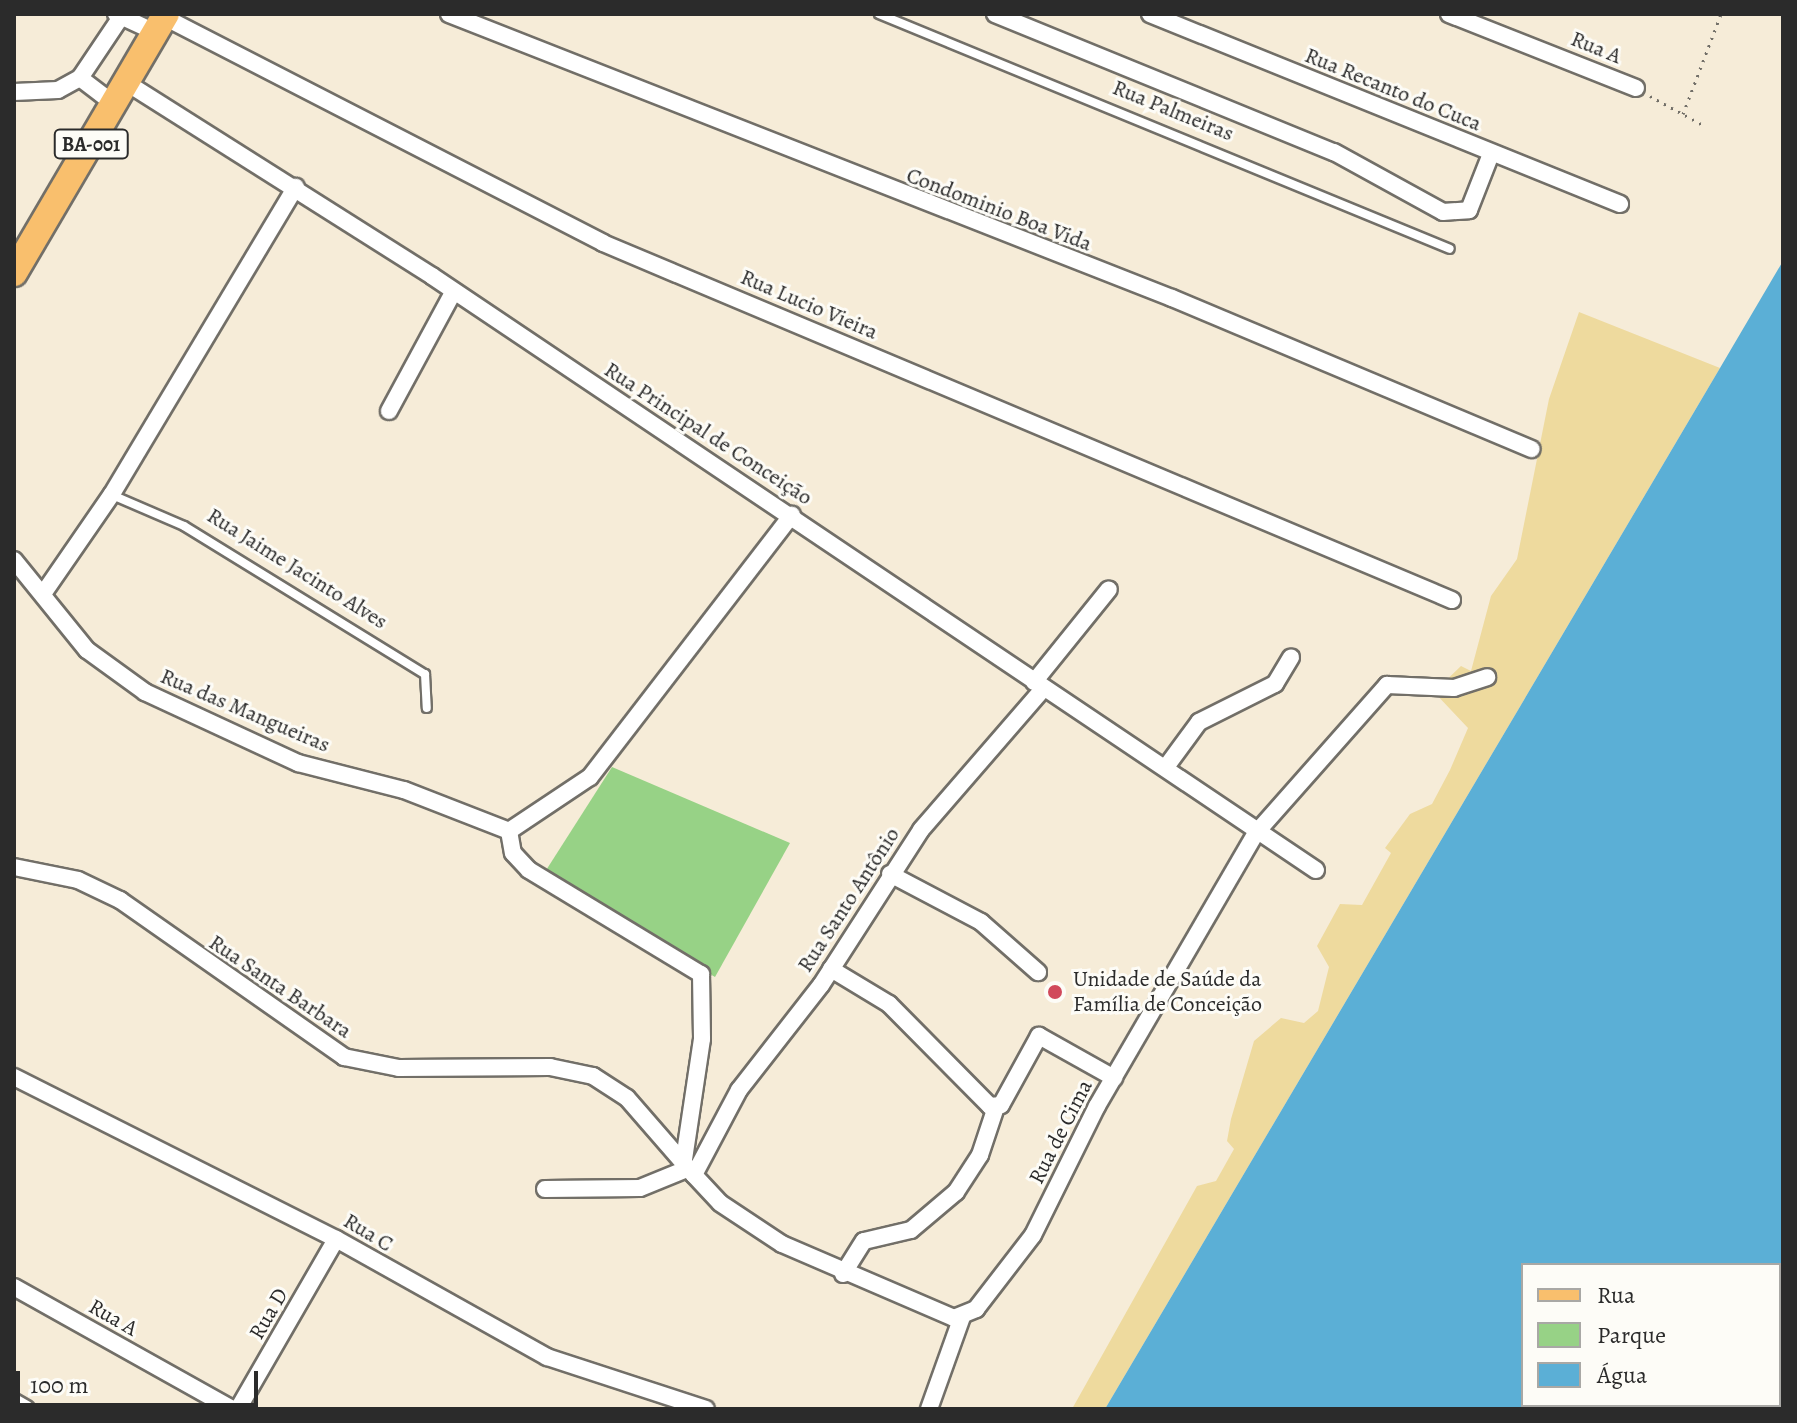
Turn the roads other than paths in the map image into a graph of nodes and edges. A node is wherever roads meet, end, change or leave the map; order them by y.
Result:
1 (449, 14) edge
2 (879, 14) edge
3 (995, 14) edge
4 (1150, 14) edge
5 (1449, 14) edge
6 (120, 15) edge
7 (162, 21) edge
8 (80, 78) junction
9 (1636, 88) road end
10 (14, 92) edge
11 (120, 93) junction
12 (1491, 154) junction
13 (296, 187) junction
14 (1620, 204) dead end
15 (1450, 249) dead end
16 (14, 273) edge
17 (454, 291) junction
18 (389, 411) dead end
19 (1532, 449) dead end
20 (112, 494) junction
21 (792, 515) junction
22 (14, 560) edge
23 (1109, 589) dead end
24 (45, 591) junction
25 (1452, 600) dead end
26 (1291, 657) dead end
27 (1487, 677) dead end
28 (1038, 685) junction
29 (427, 708) dead end
30 (1166, 767) junction
31 (1261, 827) junction
32 (509, 831) junction
33 (14, 867) edge
34 (1316, 870) dead end
35 (890, 874) junction
36 (831, 969) junction
37 (1038, 972) dead end
38 (14, 1077) edge
39 (1114, 1078) junction
40 (996, 1107) junction
41 (689, 1168) junction
42 (545, 1189) dead end
43 (336, 1239) junction
44 (843, 1274) junction
45 (14, 1287) edge
46 (962, 1317) junction
47 (14, 1402) edge
48 (26, 1409) edge
49 (232, 1409) edge
50 (238, 1409) edge
51 (706, 1409) edge
52 (929, 1409) edge

1 - 19 street, Condominio Boa Vida
2 - 15 lane, Rua Palmeiras
3 - 12 street, Rua Palmeiras
4 - 12 street, Rua Recanto do Cuca
5 - 9 street, Rua A
6 - 7 street, Rua Lucio Vieira
6 - 8 street
7 - 11 main road, BA-001
7 - 25 street, Rua Lucio Vieira
8 - 10 street
8 - 11 street, Rua Principal de Conceição
11 - 13 street, Rua Principal de Conceição
11 - 16 main road, BA-001
12 - 14 street, Rua Recanto do Cuca
13 - 17 street, Rua Principal de Conceição
13 - 20 street
17 - 18 street
17 - 21 street, Rua Principal de Conceição
20 - 24 street
20 - 29 lane, Rua Jaime Jacinto Alves
21 - 28 street, Rua Principal de Conceição
21 - 32 street
22 - 24 street, Rua das Mangueiras
23 - 28 street, Rua Santo Antônio
24 - 32 street, Rua das Mangueiras
26 - 30 street
27 - 31 street, Rua de Cima
28 - 30 street, Rua Principal de Conceição
28 - 35 street, Rua Santo Antônio
30 - 31 street, Rua Principal de Conceição
31 - 34 street, Rua Principal de Conceição
31 - 39 street, Rua de Cima
32 - 41 street
33 - 41 street, Rua Santa Barbara
35 - 36 street, Rua Santo Antônio
35 - 37 street
36 - 40 street
36 - 41 street, Rua Santo Antônio
38 - 43 street, Rua C
39 - 40 street
39 - 46 street, Rua de Cima
40 - 44 street
41 - 42 street
41 - 44 street
43 - 50 street, Rua D
43 - 51 street, Rua C
44 - 46 street
45 - 49 street, Rua A
46 - 52 street
47 - 48 street

